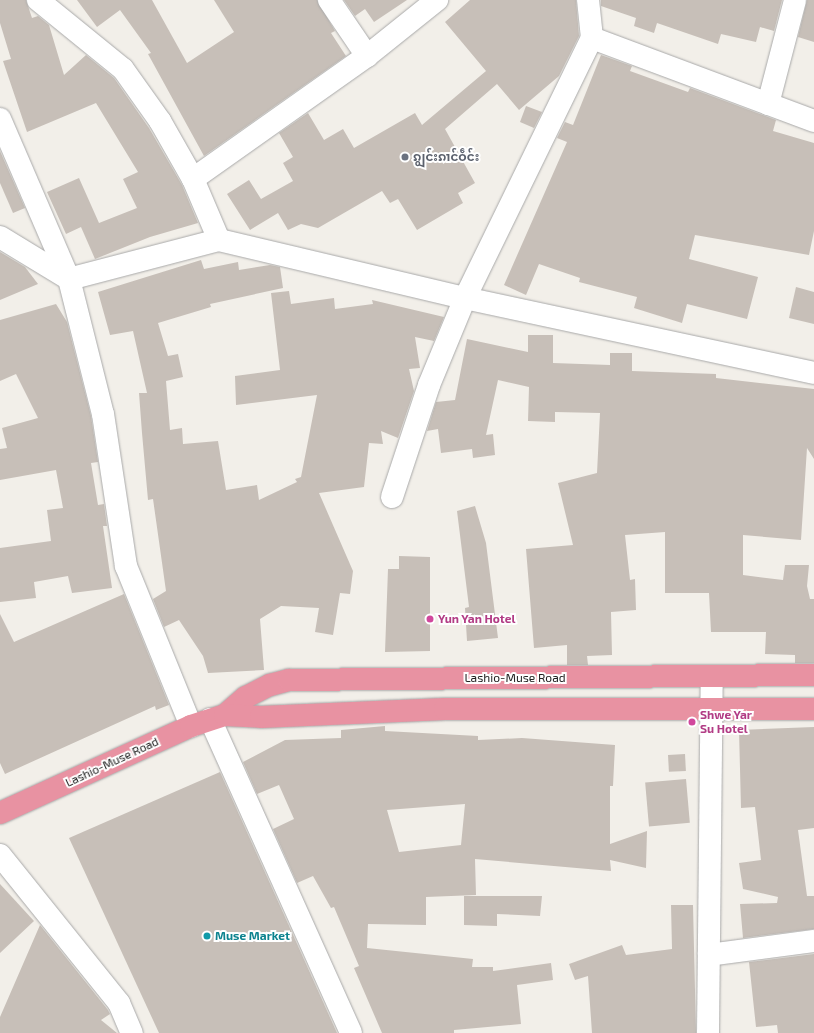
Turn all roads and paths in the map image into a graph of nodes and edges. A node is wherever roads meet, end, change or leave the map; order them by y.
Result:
1 (38, 0) edge
2 (329, 0) edge
3 (437, 0) edge
4 (588, 0) edge
5 (795, 0) edge
6 (592, 38) junction
7 (366, 56) junction
8 (768, 104) junction
9 (0, 119) edge
10 (814, 120) edge
11 (193, 179) junction
12 (0, 237) edge
13 (219, 240) junction
14 (69, 279) junction
15 (465, 298) junction
16 (814, 373) edge
17 (392, 497) dead end
18 (814, 676) edge
19 (712, 677) junction
20 (814, 709) edge
21 (711, 712) junction
22 (209, 720) junction
23 (0, 813) edge
24 (0, 855) edge
25 (814, 940) edge
26 (709, 954) junction
27 (132, 1033) edge
28 (351, 1033) edge
29 (708, 1033) edge

1 - 11 street
2 - 7 street
3 - 7 street
4 - 6 street
5 - 8 street
6 - 8 street
6 - 15 street
7 - 11 street
8 - 10 street
9 - 14 street
11 - 13 street
12 - 14 street
13 - 14 street
13 - 15 street
14 - 22 street
15 - 16 street
15 - 17 street
18 - 19 highway, Lashio-Muse Road
19 - 21 street
19 - 22 highway, Lashio-Muse Road
20 - 21 highway, Lashio-Muse Road
21 - 22 highway, Lashio-Muse Road
21 - 26 street
22 - 23 highway, Lashio-Muse Road
22 - 28 street
24 - 27 street
25 - 26 street
26 - 29 street

